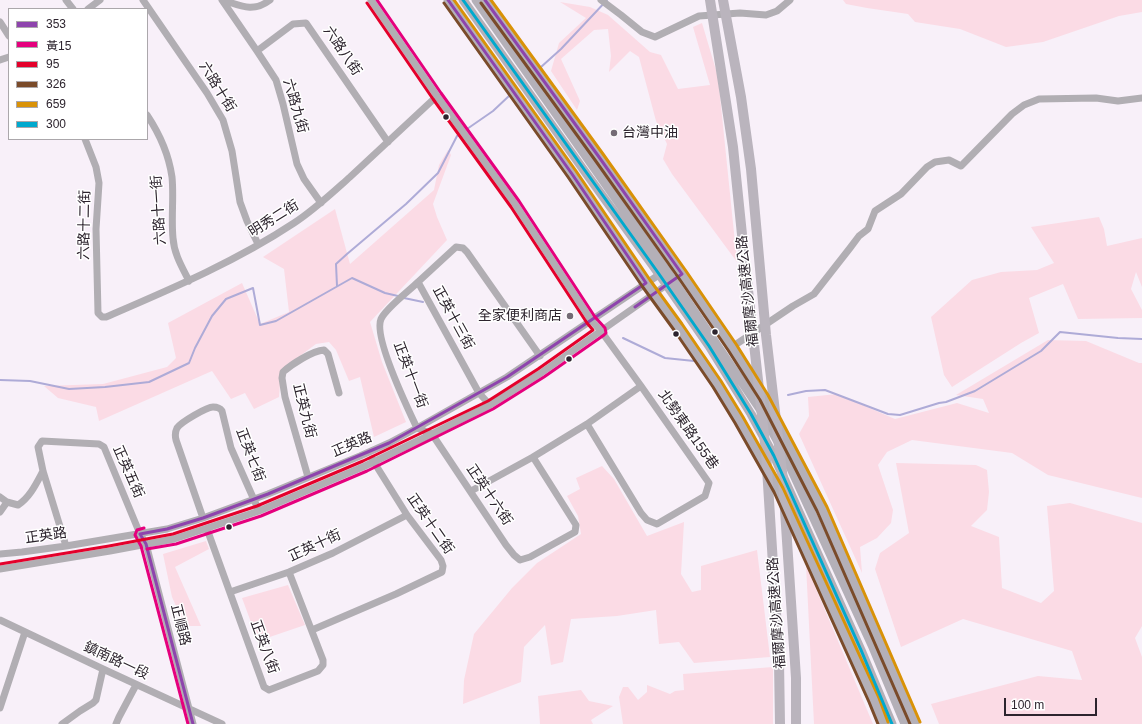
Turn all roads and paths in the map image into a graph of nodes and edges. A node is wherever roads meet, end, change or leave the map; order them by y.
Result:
1 (66, 0) edge
2 (100, 0) edge
3 (143, 0) edge
4 (222, 0) edge
5 (270, 0) edge
6 (371, 0) edge
7 (448, 0) edge
8 (464, 0) edge
9 (476, 0) edge
10 (485, 0) edge
11 (601, 0) edge
12 (710, 0) edge
13 (723, 0) edge
14 (790, 0) edge
15 (72, 8) edge
16 (89, 8) edge
17 (0, 22) edge
18 (8, 34) edge
19 (257, 51) junction
20 (437, 96) junction
21 (1142, 98) edge
22 (148, 117) edge
23 (85, 140) edge
24 (388, 142) junction
25 (321, 203) junction
26 (258, 244) junction
27 (675, 264) junction
28 (663, 272) junction
29 (682, 274) junction
30 (189, 281) junction
31 (418, 282) junction
32 (646, 283) junction
33 (670, 283) junction
34 (654, 294) junction
35 (98, 313) joint
36 (591, 320) junction
37 (601, 331) junction
38 (732, 347) junction
39 (540, 356) junction
40 (641, 386) junction
41 (339, 393) dead end
42 (479, 393) junction
43 (490, 405) junction
44 (587, 424) junction
45 (417, 428) junction
46 (432, 434) junction
47 (369, 452) junction
48 (533, 457) junction
49 (373, 462) junction
50 (43, 471) junction
51 (308, 477) junction
52 (471, 491) junction
53 (0, 497) edge
54 (253, 499) junction
55 (7, 502) junction
56 (259, 511) junction
57 (0, 512) edge
58 (407, 515) junction
59 (203, 518) junction
60 (207, 528) junction
61 (140, 534) junction
62 (146, 544) junction
63 (66, 546) junction
64 (0, 554) edge
65 (0, 569) edge
66 (289, 572) junction
67 (230, 592) junction
68 (0, 620) edge
69 (312, 630) junction
70 (25, 632) junction
71 (103, 669) junction
72 (136, 685) junction
73 (0, 705) edge
74 (189, 709) junction
75 (62, 724) edge
76 (116, 724) edge
77 (193, 724) edge
78 (222, 724) edge
79 (780, 724) edge
80 (796, 724) edge
81 (883, 724) edge
82 (892, 724) edge
83 (905, 724) edge
84 (915, 724) edge

1 - 15 street
2 - 16 street
3 - 26 street, 六路十街
4 - 5 street
4 - 19 street, 六路九街
6 - 20 street
7 - 32 main road
8 - 28 main road
9 - 28 main road
10 - 27 main road
11 - 14 street
12 - 79 highway, 福爾摩沙高速公路
13 - 80 highway, 福爾摩沙高速公路
17 - 18 street
19 - 24 street, 六路八街
19 - 25 street, 六路九街
20 - 24 street, 明秀二街
20 - 36 street
21 - 38 street
22 - 30 street, 六路十一街
23 - 35 street, 六路十二街
24 - 25 street, 明秀二街
25 - 26 street, 明秀二街
26 - 30 street, 明秀二街
27 - 28 street, 正英路
27 - 29 main road
28 - 32 street, 正英路
28 - 33 main road
29 - 33 street, 正英路
29 - 38 main road
30 - 35 street, 明秀二街
31 - 39 street, 正英十三街
31 - 42 street, 正英十三街
31 - 45 street, 正英十一街
32 - 34 main road
32 - 36 street, 正英路
33 - 34 street, 正英路
33 - 82 main road
33 - 83 main road
34 - 37 street, 正英路
34 - 81 main road
36 - 37 street
36 - 39 street, 正英路
37 - 40 street
37 - 43 street, 正英路
38 - 84 main road
39 - 42 street, 正英路
40 - 44 street, 北勢東路155巷
40 - 44 street, 北勢東路155巷
41 - 51 street, 正英九街
42 - 43 street, 正英十三街
42 - 45 street, 正英路
43 - 46 street, 正英路
44 - 48 street, 北勢東路155巷
45 - 46 street, 正英十一街
45 - 47 street, 正英路
46 - 49 street, 正英路
46 - 52 street, 正英十六街
47 - 49 street, 正英十二街
47 - 51 street, 正英路
48 - 52 street, 北勢東路155巷
48 - 52 street, 正英十六街
49 - 56 street, 正英路
49 - 58 street, 正英十二街
50 - 55 street
50 - 61 street, 正英五街
50 - 63 street, 正英五街
51 - 54 street, 正英路
53 - 55 street
54 - 56 street, 正英七街
54 - 59 street, 正英路
54 - 59 street, 正英七街
55 - 57 street
56 - 60 street, 正英路
58 - 66 street, 正英十街
58 - 69 street, 正英十二街
59 - 61 street, 正英路
60 - 62 street, 正英路
60 - 67 street, 正英八街
61 - 62 street, 正順路
61 - 63 street, 正英路
62 - 65 street, 正英路
62 - 74 street, 正順路
63 - 64 street, 正英路
66 - 67 street, 正英十街
66 - 69 street, 正英八街
67 - 69 street, 正英八街
68 - 70 street, 鎮南路一段
70 - 71 street, 鎮南路一段
70 - 73 street
71 - 72 street, 鎮南路一段
71 - 75 street
72 - 74 street, 鎮南路一段
72 - 76 street
74 - 77 street, 正順路
74 - 78 street, 鎮南路一段

